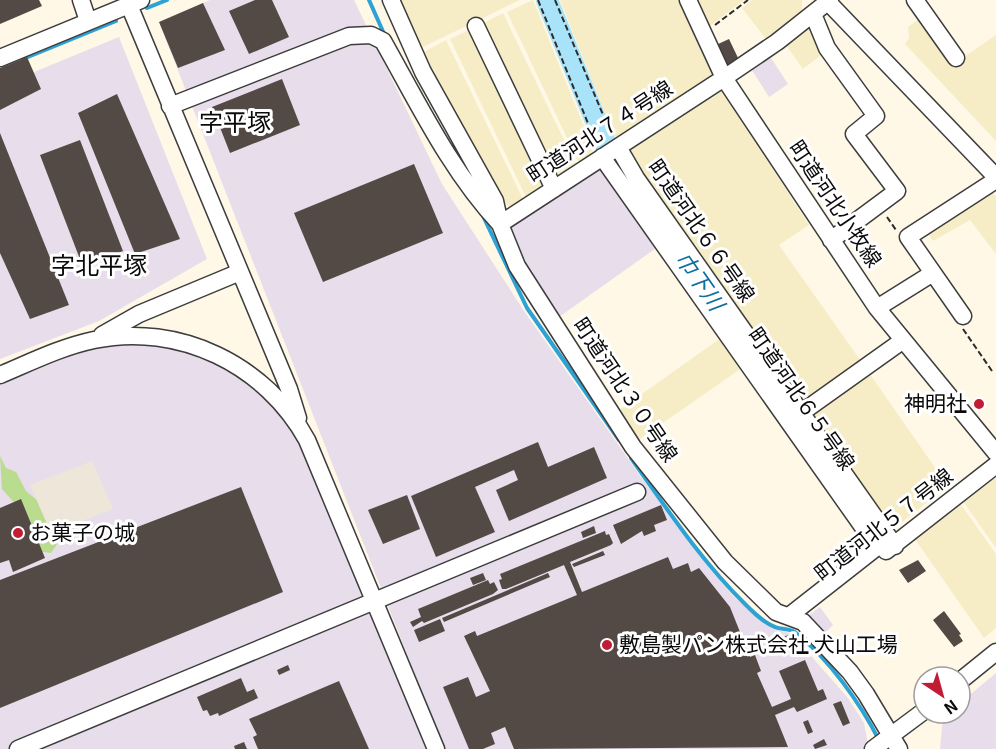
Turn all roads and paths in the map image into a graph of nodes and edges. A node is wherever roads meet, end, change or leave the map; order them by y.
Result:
1 (81, 0) edge
2 (391, 0) edge
3 (538, 0) edge
4 (555, 0) edge
5 (687, 0) edge
6 (748, 0) edge
7 (915, 0) edge
8 (828, 1) edge
9 (135, 3) edge
10 (813, 14) junction
11 (88, 21) junction
12 (476, 26) dead end
13 (703, 34) junction
14 (0, 58) edge
15 (956, 58) dead end
16 (724, 78) junction
17 (170, 106) junction
18 (610, 152) junction
19 (996, 179) edge
20 (554, 189) junction
21 (500, 224) junction
22 (831, 240) junction
23 (240, 272) junction
24 (933, 273) junction
25 (877, 308) junction
26 (963, 316) dead end
27 (94, 340) junction
28 (902, 341) junction
29 (0, 375) edge
30 (801, 412) junction
31 (300, 428) junction
32 (996, 453) edge
33 (996, 465) edge
34 (637, 492) dead end
35 (892, 542) junction
36 (376, 601) junction
37 (794, 618) junction
38 (996, 652) edge
39 (972, 671) edge
40 (912, 722) edge
41 (885, 746) edge
42 (18, 749) edge
43 (436, 749) edge

1 - 11 street
2 - 21 street, 町道河北３０号線
3 - 18 path
4 - 18 path
5 - 13 street, 町道河北小牧線
6 - 13 path
7 - 15 street
8 - 10 street
8 - 19 street
9 - 11 street
9 - 17 street
10 - 16 street
10 - 22 street
11 - 14 street
12 - 20 street
13 - 16 street, 町道河北小牧線
16 - 18 street, 町道河北７４号線
16 - 22 street, 町道河北小牧線
17 - 21 street
17 - 23 street
18 - 20 street, 町道河北７４号線
18 - 30 street, 町道河北６６号線
18 - 37 street, 町道河北６５号線
19 - 24 street
20 - 21 street, 町道河北７４号線
21 - 37 street, 町道河北３０号線
22 - 25 street, 町道河北小牧線
23 - 27 street
23 - 31 street
24 - 25 street
24 - 26 street
25 - 28 street, 町道河北小牧線
27 - 29 street
27 - 31 street
28 - 30 street
28 - 32 street, 町道河北小牧線
30 - 35 street, 町道河北６６号線
31 - 36 street
33 - 35 street, 町道河北５７号線
34 - 36 street
35 - 37 street, 町道河北５７号線
36 - 42 street
36 - 43 street
37 - 41 street, 町道河北３０号線
38 - 39 street
40 - 41 street

